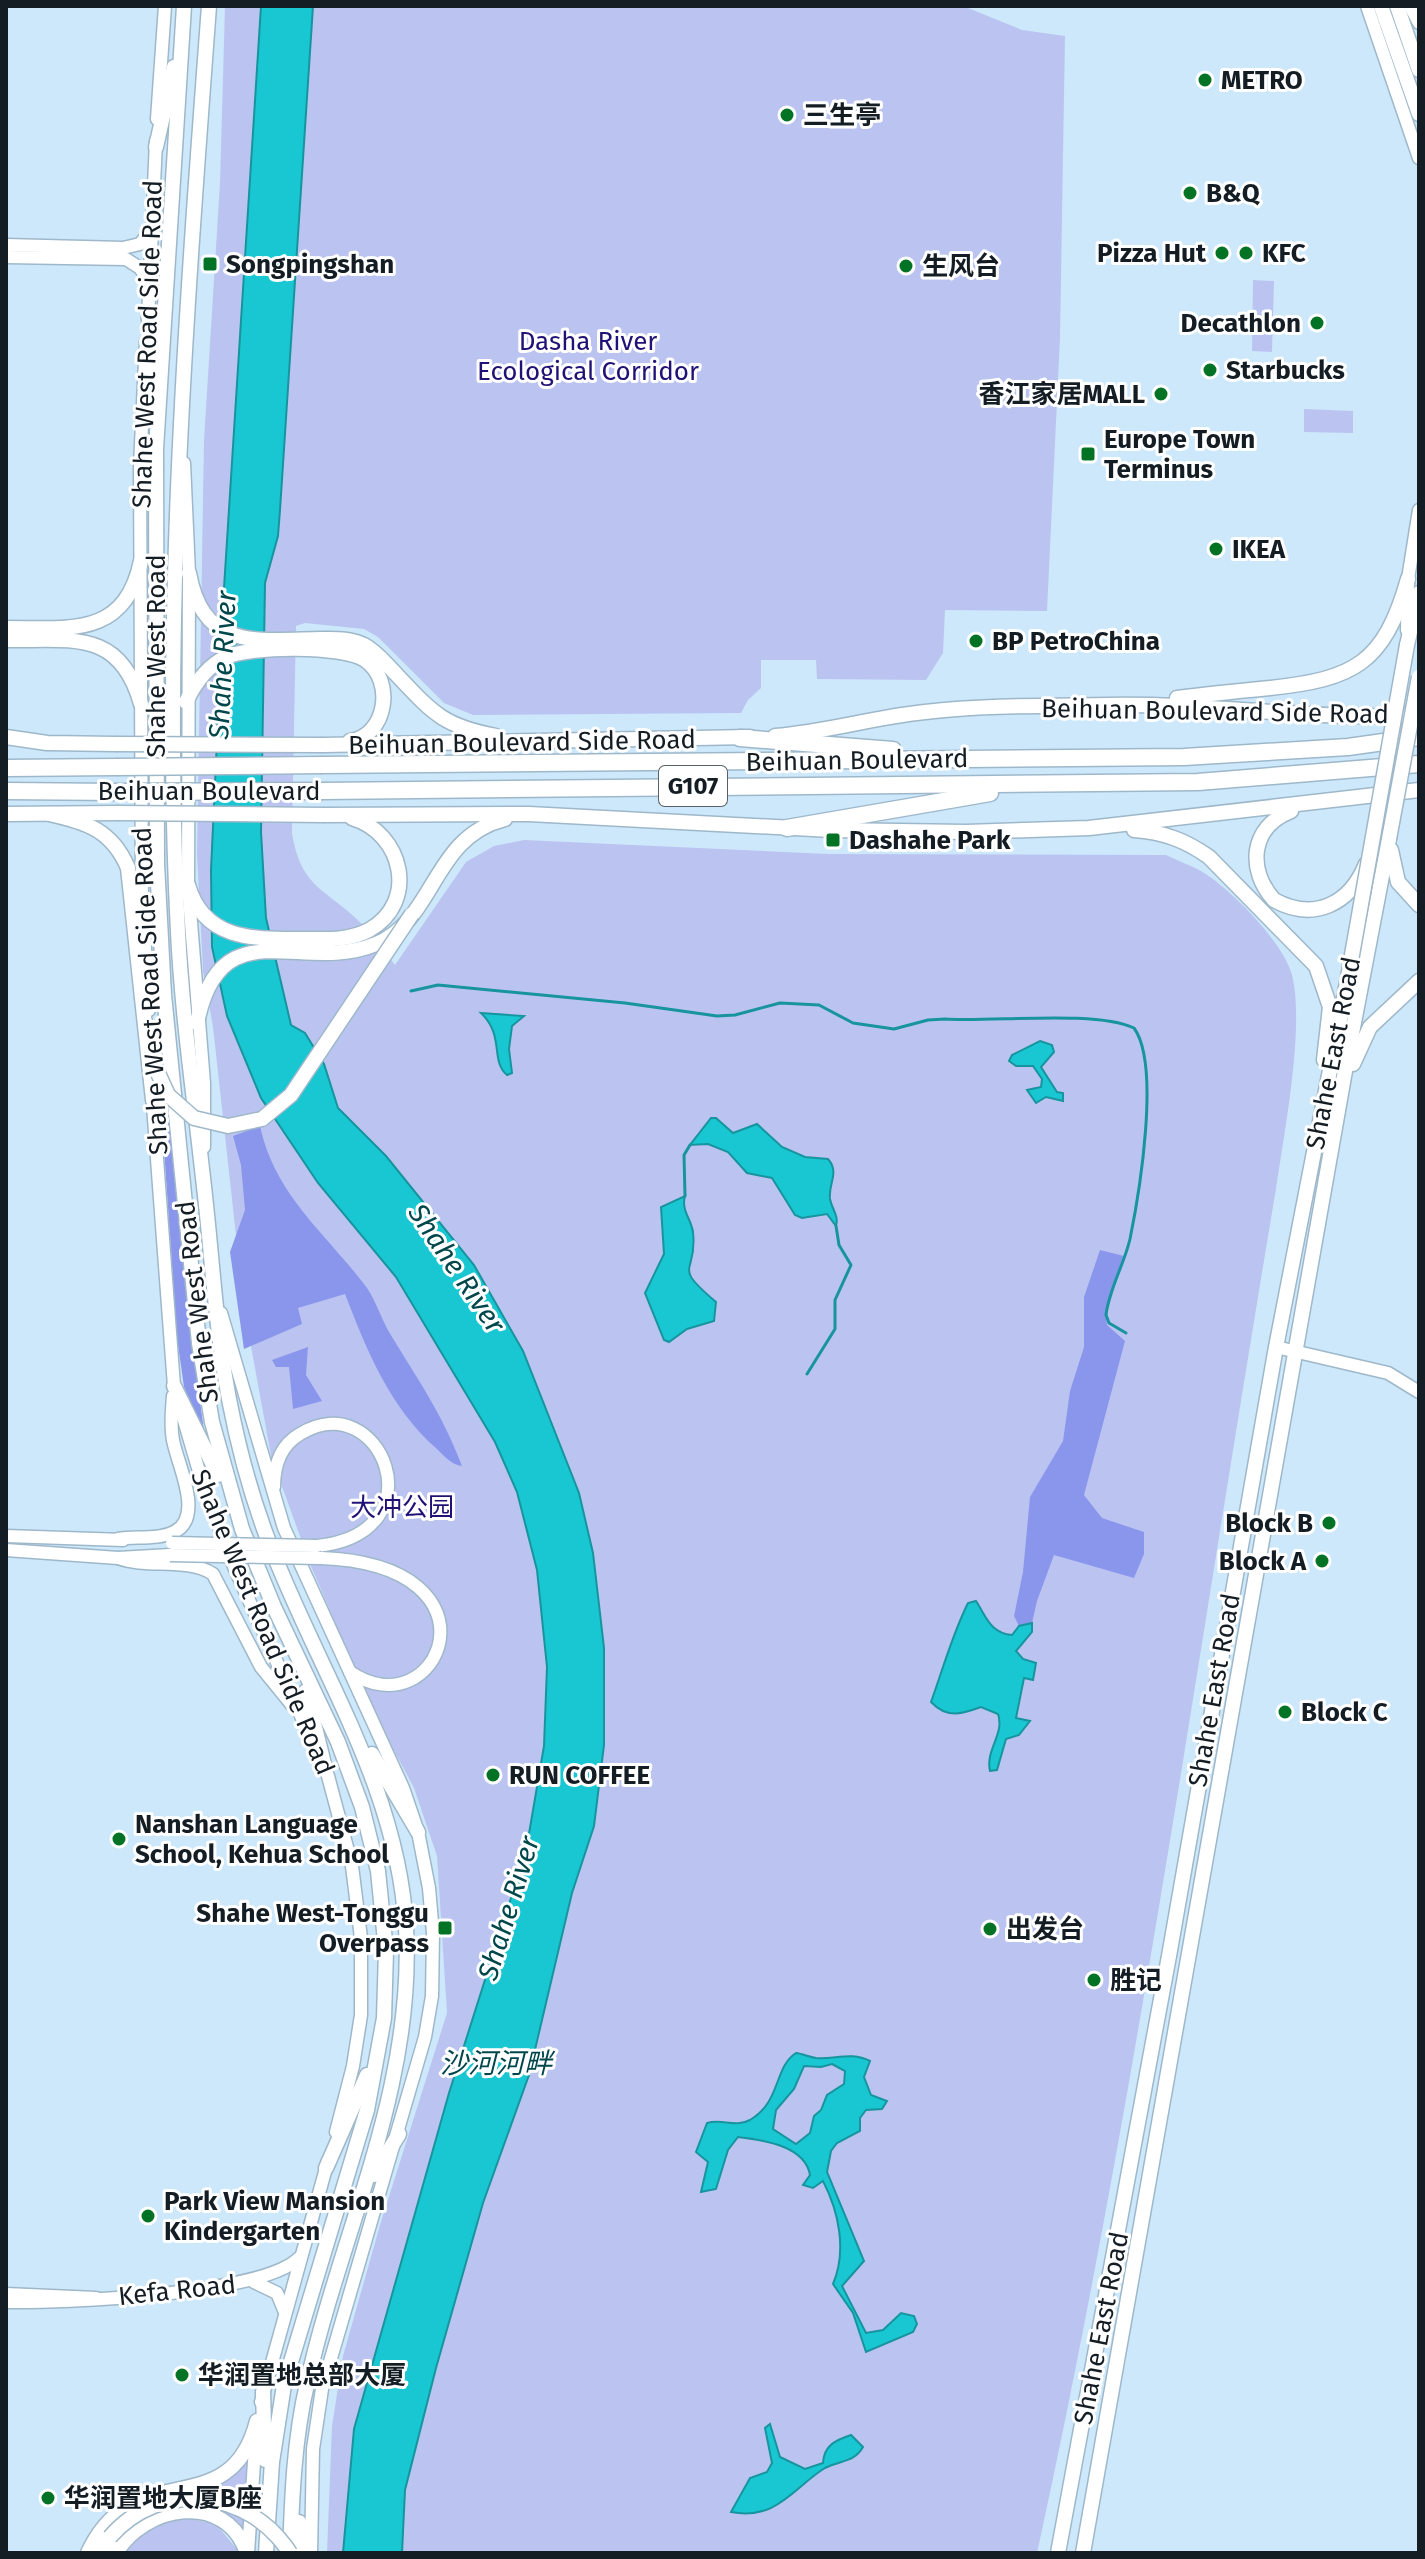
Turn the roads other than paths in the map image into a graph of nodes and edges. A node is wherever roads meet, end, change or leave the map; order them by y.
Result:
1 (165, 6) edge
2 (209, 6) edge
3 (1367, 6) edge
4 (1381, 6) edge
5 (1397, 6) edge
6 (1410, 6) edge
7 (183, 11) edge
8 (1419, 23) edge
9 (182, 35) junction
10 (1419, 70) edge
11 (201, 113) junction
12 (1419, 114) edge
13 (156, 147) junction
14 (1419, 158) edge
15 (152, 229) junction
16 (6, 245) edge
17 (6, 257) edge
18 (150, 283) junction
19 (148, 309) junction
20 (158, 415) junction
21 (179, 420) junction
22 (1419, 510) edge
23 (141, 561) junction
24 (189, 573) junction
25 (1408, 579) junction
26 (1419, 593) edge
27 (6, 628) edge
28 (74, 634) junction
29 (6, 640) edge
30 (338, 645) junction
31 (1407, 645) junction
32 (1419, 677) edge
33 (186, 702) junction
34 (141, 704) junction
35 (1147, 707) junction
36 (1419, 715) edge
37 (6, 737) edge
38 (1419, 737) edge
39 (740, 738) junction
40 (528, 742) junction
41 (323, 745) junction
42 (1006, 758) junction
43 (1419, 764) edge
44 (6, 768) edge
45 (1063, 784) junction
46 (1419, 790) edge
47 (6, 791) edge
48 (1319, 802) junction
49 (6, 814) edge
50 (49, 814) junction
51 (529, 814) junction
52 (324, 815) junction
53 (787, 828) junction
54 (1089, 828) junction
55 (1389, 839) junction
56 (1371, 848) junction
57 (188, 885) junction
58 (1419, 905) edge
59 (412, 914) junction
60 (1419, 981) edge
61 (1354, 984) junction
62 (197, 1023) junction
63 (150, 1028) junction
64 (1342, 1099) junction
65 (153, 1100) junction
66 (1320, 1110) junction
67 (204, 1180) junction
68 (215, 1295) junction
69 (1276, 1347) junction
70 (1296, 1351) junction
71 (174, 1386) junction
72 (1419, 1392) edge
73 (275, 1502) junction
74 (235, 1509) junction
75 (6, 1536) edge
76 (118, 1539) junction
77 (171, 1549) junction
78 (6, 1550) edge
79 (319, 1552) junction
80 (118, 1558) junction
81 (300, 1663) junction
82 (349, 1672) junction
83 (300, 1714) junction
84 (348, 1716) junction
85 (324, 1764) junction
86 (418, 1832) junction
87 (381, 2041) junction
88 (399, 2134) junction
89 (326, 2168) junction
90 (363, 2192) junction
91 (301, 2256) junction
92 (254, 2282) junction
93 (6, 2294) edge
94 (99, 2298) junction
95 (6, 2302) edge
96 (284, 2314) junction
97 (263, 2392) junction
98 (257, 2421) junction
99 (294, 2468) junction
100 (267, 2513) junction
101 (88, 2553) edge
102 (101, 2553) edge
103 (116, 2553) edge
104 (248, 2553) edge
105 (266, 2553) edge
106 (290, 2553) edge
107 (302, 2553) edge
108 (311, 2553) edge
109 (1058, 2553) edge
110 (1083, 2553) edge

1 - 13 main road, Shahe West Road Side Road
2 - 11 main road, Shahe West Road
3 - 14 main road
4 - 12 main road
5 - 10 main road
6 - 8 main road
7 - 9 main road, Shahe West Road
7 - 11 main road
9 - 13 main road
9 - 20 main road, Shahe West Road
11 - 21 main road, Shahe West Road
13 - 15 main road, Shahe West Road Side Road
15 - 16 main road
15 - 18 main road, Shahe West Road Side Road
17 - 18 main road
18 - 19 main road, Shahe West Road Side Road
19 - 20 main road
19 - 23 main road, Shahe West Road Side Road
20 - 74 main road, Shahe West Road
21 - 24 main road, Shahe West Road Side Road
21 - 67 main road, Shahe West Road
22 - 25 main road
23 - 28 main road
23 - 34 main road, Shahe West Road Side Road
24 - 30 main road
24 - 33 main road, Shahe West Road Side Road
25 - 31 main road
25 - 35 main road
26 - 31 main road, Shahe East Road
27 - 28 main road
28 - 29 main road
28 - 34 main road
30 - 33 main road
30 - 40 main road
30 - 41 main road
31 - 56 main road, Shahe East Road, bridge
32 - 55 main road, Shahe East Road, bridge
33 - 57 main road, Shahe West Road Side Road
34 - 63 main road, Shahe West Road Side Road
35 - 36 main road, Beihuan Boulevard Side Road
35 - 39 main road, Beihuan Boulevard Side Road
37 - 41 main road, Beihuan Boulevard Side Road, bridge
38 - 42 highway, Beihuan Boulevard / G107
39 - 40 main road, Beihuan Boulevard Side Road
39 - 42 highway
40 - 41 main road, Beihuan Boulevard Side Road
42 - 44 highway, Beihuan Boulevard / G107, bridge
43 - 45 highway, Beihuan Boulevard / G107
45 - 47 highway, Beihuan Boulevard / G107, bridge
45 - 53 highway
46 - 48 main road
48 - 54 main road
48 - 56 main road, bridge
49 - 50 main road
50 - 52 main road, bridge
50 - 65 main road
51 - 52 main road
51 - 53 main road
51 - 59 main road
52 - 57 main road
53 - 54 main road
54 - 66 main road
55 - 58 main road
55 - 61 main road, Shahe East Road
56 - 61 main road, Shahe East Road, bridge
57 - 62 main road, Shahe West Road Side Road
59 - 62 main road, bridge
59 - 63 main road, bridge
60 - 64 main road
61 - 64 main road, Shahe East Road
61 - 66 main road, Shahe East Road
62 - 67 main road, Shahe West Road Side Road
63 - 65 main road, Shahe West Road Side Road
64 - 70 main road, Shahe East Road
65 - 71 main road, Shahe West Road Side Road
66 - 69 main road, Shahe East Road
67 - 68 main road, Shahe West Road
68 - 73 main road
68 - 84 main road, Shahe West Road
69 - 70 main road
69 - 109 main road, Shahe East Road
70 - 72 main road
70 - 110 main road, Shahe East Road
71 - 74 main road
71 - 76 main road
71 - 83 main road, Shahe West Road Side Road
73 - 79 main road
73 - 82 main road
74 - 81 main road, Shahe West Road
75 - 76 main road
76 - 77 main road
77 - 79 main road, bridge
77 - 80 main road
78 - 80 main road
79 - 82 main road
80 - 83 main road
81 - 85 main road
81 - 87 main road, Shahe West Road
82 - 86 main road
83 - 85 main road, Shahe West Road Side Road
84 - 86 main road
84 - 90 main road, Shahe West Road
85 - 89 main road, Shahe West Road Side Road
86 - 88 main road
87 - 89 main road
87 - 100 main road, Shahe West Road
88 - 90 main road
88 - 108 main road
89 - 91 main road, Shahe West Road Side Road
90 - 99 main road, Shahe West Road
91 - 92 main road, Kefa Road
91 - 96 main road, Shahe West Road Side Road
92 - 94 main road, Kefa Road
92 - 96 main road
93 - 94 main road, Kefa Road
94 - 95 main road, Kefa Road
96 - 97 main road, Shahe West Road Side Road
97 - 98 main road, Shahe West Road Side Road
97 - 100 main road
98 - 101 main road
98 - 104 main road, Shahe West Road Side Road
99 - 106 main road, Shahe West Road
99 - 107 main road
100 - 105 main road, Shahe West Road
102 - 106 main road, bridge
103 - 104 main road

